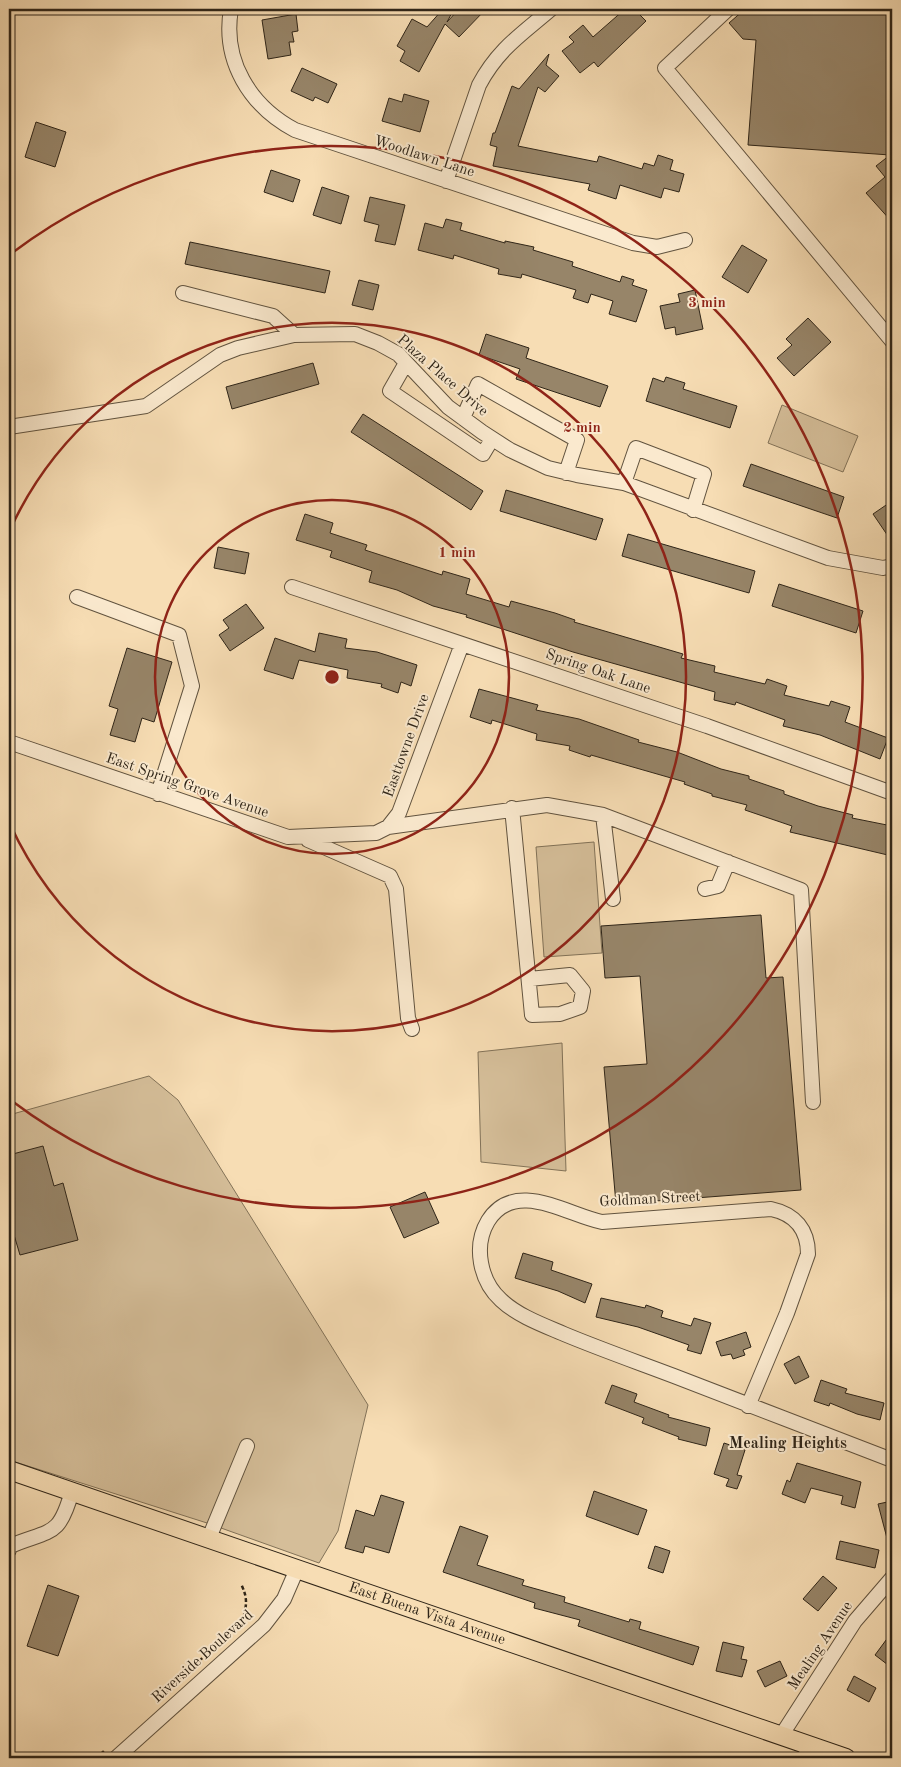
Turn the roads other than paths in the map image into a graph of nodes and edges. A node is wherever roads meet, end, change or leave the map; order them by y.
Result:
1 (232, 9) edge
2 (551, 9) edge
3 (728, 9) edge
4 (446, 181) junction
5 (685, 240) dead end
6 (183, 293) dead end
7 (294, 335) junction
8 (892, 341) edge
9 (406, 363) junction
10 (463, 418) junction
11 (9, 427) edge
12 (492, 438) junction
13 (566, 473) junction
14 (624, 483) junction
15 (693, 510) junction
16 (887, 567) edge
17 (292, 587) dead end
18 (77, 597) dead end
19 (462, 644) junction
20 (9, 742) edge
21 (892, 793) edge
22 (158, 794) junction
23 (512, 808) junction
24 (603, 815) junction
25 (388, 827) junction
26 (303, 837) junction
27 (728, 862) junction
28 (705, 889) dead end
29 (612, 899) dead end
30 (529, 979) dead end
31 (412, 1029) dead end
32 (813, 1102) dead end
33 (748, 1406) junction
34 (248, 1446) dead end
35 (892, 1460) edge
36 (9, 1470) edge
37 (72, 1491) junction
38 (209, 1538) junction
39 (9, 1550) edge
40 (297, 1569) junction
41 (892, 1578) edge
42 (781, 1736) junction
43 (807, 1752) edge
44 (116, 1758) edge
45 (846, 1758) edge

1 - 4 street, Woodlawn Lane
2 - 4 street
3 - 8 street
4 - 5 street, Woodlawn Lane
6 - 7 street
7 - 9 street, Plaza Place Drive
7 - 11 street, Plaza Place Drive
9 - 10 street, Plaza Place Drive
9 - 12 street
10 - 12 street, Plaza Place Drive
10 - 13 street
12 - 13 street, Plaza Place Drive
13 - 14 street, Plaza Place Drive
14 - 15 street, Plaza Place Drive
14 - 15 street
15 - 16 street, Plaza Place Drive
17 - 19 street, Spring Oak Lane
18 - 22 street
19 - 21 street, Spring Oak Lane
19 - 25 street, Easttowne Drive
20 - 22 street, East Spring Grove Avenue
22 - 26 street, East Spring Grove Avenue
23 - 24 street
23 - 25 street
23 - 30 street
24 - 27 street
24 - 29 street
25 - 26 street, East Spring Grove Avenue
26 - 31 street
27 - 28 street
27 - 32 street
33 - 33 street, Goldman Street
33 - 35 street, Goldman Street
34 - 38 street
36 - 37 main road, East Buena Vista Avenue
37 - 38 main road, East Buena Vista Avenue
37 - 39 street
38 - 40 main road, East Buena Vista Avenue
40 - 42 main road, East Buena Vista Avenue
40 - 44 street, Riverside Boulevard
41 - 42 street, Mealing Avenue
42 - 43 main road, East Buena Vista Avenue
43 - 45 main road, East Buena Vista Avenue

